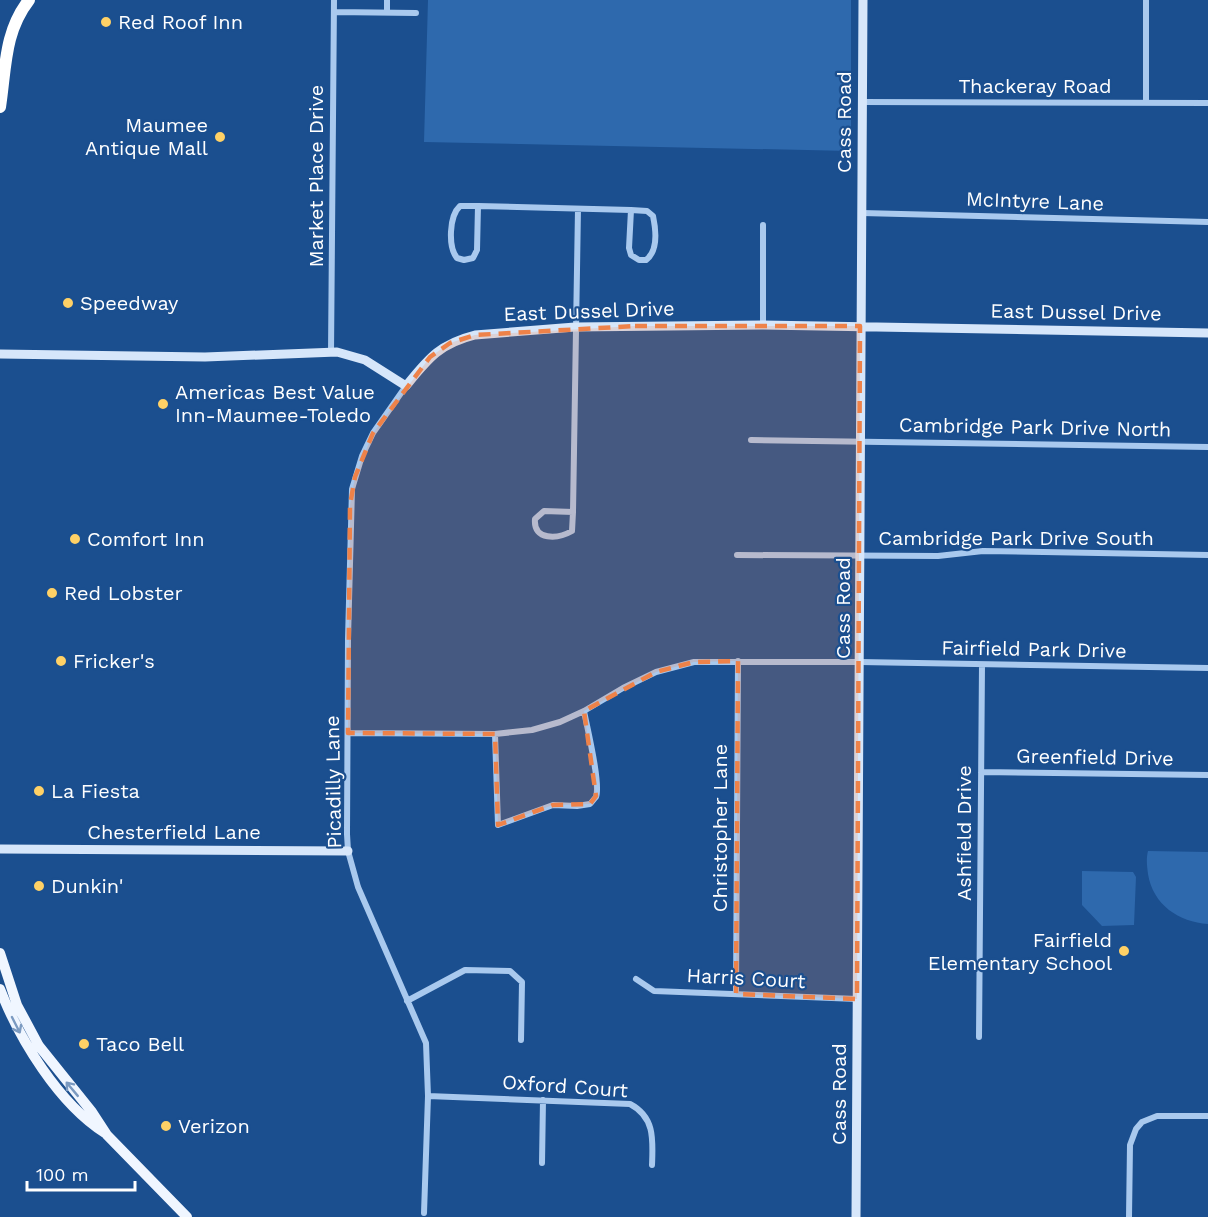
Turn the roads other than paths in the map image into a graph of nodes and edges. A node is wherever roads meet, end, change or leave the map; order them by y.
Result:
1 (29, 0) edge
2 (334, 0) edge
3 (387, 0) edge
4 (863, 0) edge
5 (1146, 0) edge
6 (334, 12) junction
7 (387, 12) junction
8 (416, 13) dead end
9 (862, 102) junction
10 (1146, 103) junction
11 (1208, 103) edge
12 (0, 107) edge
13 (478, 206) junction
14 (578, 209) junction
15 (631, 210) junction
16 (862, 213) junction
17 (1208, 222) edge
18 (763, 225) dead end
19 (763, 325) junction
20 (860, 326) junction
21 (575, 327) junction
22 (1208, 333) edge
23 (331, 353) junction
24 (0, 354) edge
25 (406, 386) junction
26 (751, 440) dead end
27 (862, 441) junction
28 (1208, 447) edge
29 (573, 512) junction
30 (737, 555) dead end
31 (861, 555) junction
32 (1208, 555) edge
33 (738, 661) junction
34 (860, 662) junction
35 (982, 664) junction
36 (1208, 668) edge
37 (584, 711) junction
38 (348, 733) junction
39 (495, 734) junction
40 (981, 772) junction
41 (1208, 776) edge
42 (0, 849) edge
43 (348, 851) junction
44 (0, 953) edge
45 (636, 979) dead end
46 (0, 989) edge
47 (736, 994) junction
48 (857, 999) junction
49 (407, 1000) junction
50 (979, 1037) dead end
51 (521, 1040) dead end
52 (428, 1096) junction
53 (543, 1100) junction
54 (1208, 1116) edge
55 (107, 1135) junction
56 (542, 1163) dead end
57 (652, 1165) dead end
58 (424, 1213) dead end
59 (187, 1217) edge
60 (856, 1217) edge
61 (1129, 1217) edge

1 - 12 highway
2 - 6 street, Market Place Drive
3 - 7 street
4 - 9 street, Cass Road
5 - 10 street
6 - 7 street
6 - 23 street, Market Place Drive
7 - 8 street
9 - 10 street, Thackeray Road
9 - 16 street, Cass Road
10 - 11 street, Thackeray Road
13 - 13 street
13 - 14 street
14 - 15 street
14 - 21 street
15 - 15 street
16 - 17 street, McIntyre Lane
16 - 20 street, Cass Road
18 - 19 street
19 - 20 street, East Dussel Drive
19 - 21 street, East Dussel Drive
20 - 22 street, East Dussel Drive
20 - 27 street, Cass Road
21 - 25 street, East Dussel Drive
21 - 29 street
23 - 24 street
23 - 25 street
25 - 38 street, Picadilly Lane
26 - 27 street, Cambridge Park Drive North
27 - 28 street, Cambridge Park Drive North
27 - 31 street, Cass Road
29 - 29 street
30 - 31 street, Cambridge Park Drive South
31 - 32 street, Cambridge Park Drive South
31 - 34 street, Cass Road
33 - 34 street
33 - 37 street
33 - 47 street, Christopher Lane
34 - 35 street, Fairfield Park Drive
34 - 48 street, Cass Road
35 - 36 street, Fairfield Park Drive
35 - 40 street, Ashfield Drive
37 - 39 street
37 - 39 street
38 - 39 street
38 - 43 street, Picadilly Lane
40 - 41 street, Greenfield Drive
40 - 50 street, Ashfield Drive
42 - 43 street, Chesterfield Lane
43 - 49 street, Picadilly Lane
55 -> 44 main road
45 - 47 street, Harris Court
46 -> 55 main road
47 - 48 street, Harris Court
48 - 60 street, Cass Road
49 - 51 street
49 - 52 street, Picadilly Lane
52 - 53 street, Oxford Court
52 - 58 street, Picadilly Lane
53 - 56 street
53 - 57 street, Oxford Court
54 - 61 street
55 - 59 main road

